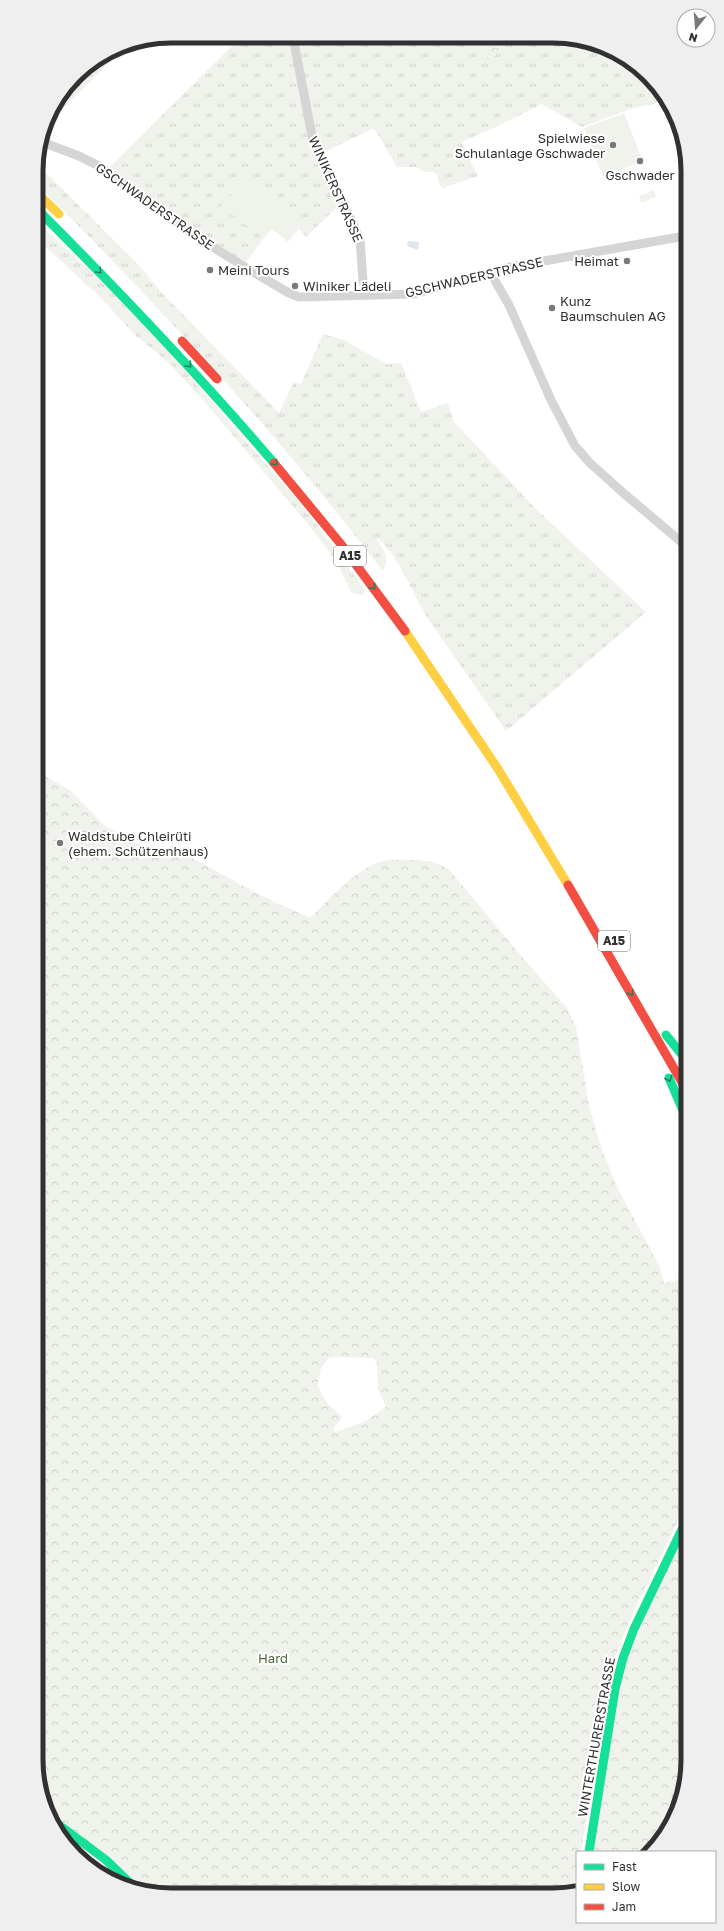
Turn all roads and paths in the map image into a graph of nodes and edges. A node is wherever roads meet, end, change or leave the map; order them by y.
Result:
1 (294, 43) edge
2 (46, 144) edge
3 (43, 199) edge
4 (43, 215) edge
5 (67, 223) dead end
6 (681, 237) edge
7 (490, 272) junction
8 (367, 295) junction
9 (175, 333) dead end
10 (222, 384) dead end
11 (681, 542) edge
12 (641, 1009) junction
13 (681, 1053) edge
14 (681, 1059) edge
15 (681, 1080) edge
16 (681, 1106) edge
17 (681, 1531) edge
18 (64, 1829) edge
19 (590, 1851) edge
20 (126, 1880) edge

1 - 8 street, WINIKERSTRASSE
2 - 8 street, GSCHWADERSTRASSE
3 - 5 main road
4 -> 12 main road, A15
6 - 7 street, GSCHWADERSTRASSE
7 - 8 street, GSCHWADERSTRASSE
7 - 11 street
9 - 10 main road
12 - 15 main road, A15
12 -> 16 main road
13 - 14 main road
17 - 19 main road, WINTERTHURERSTRASSE
18 - 20 main road

